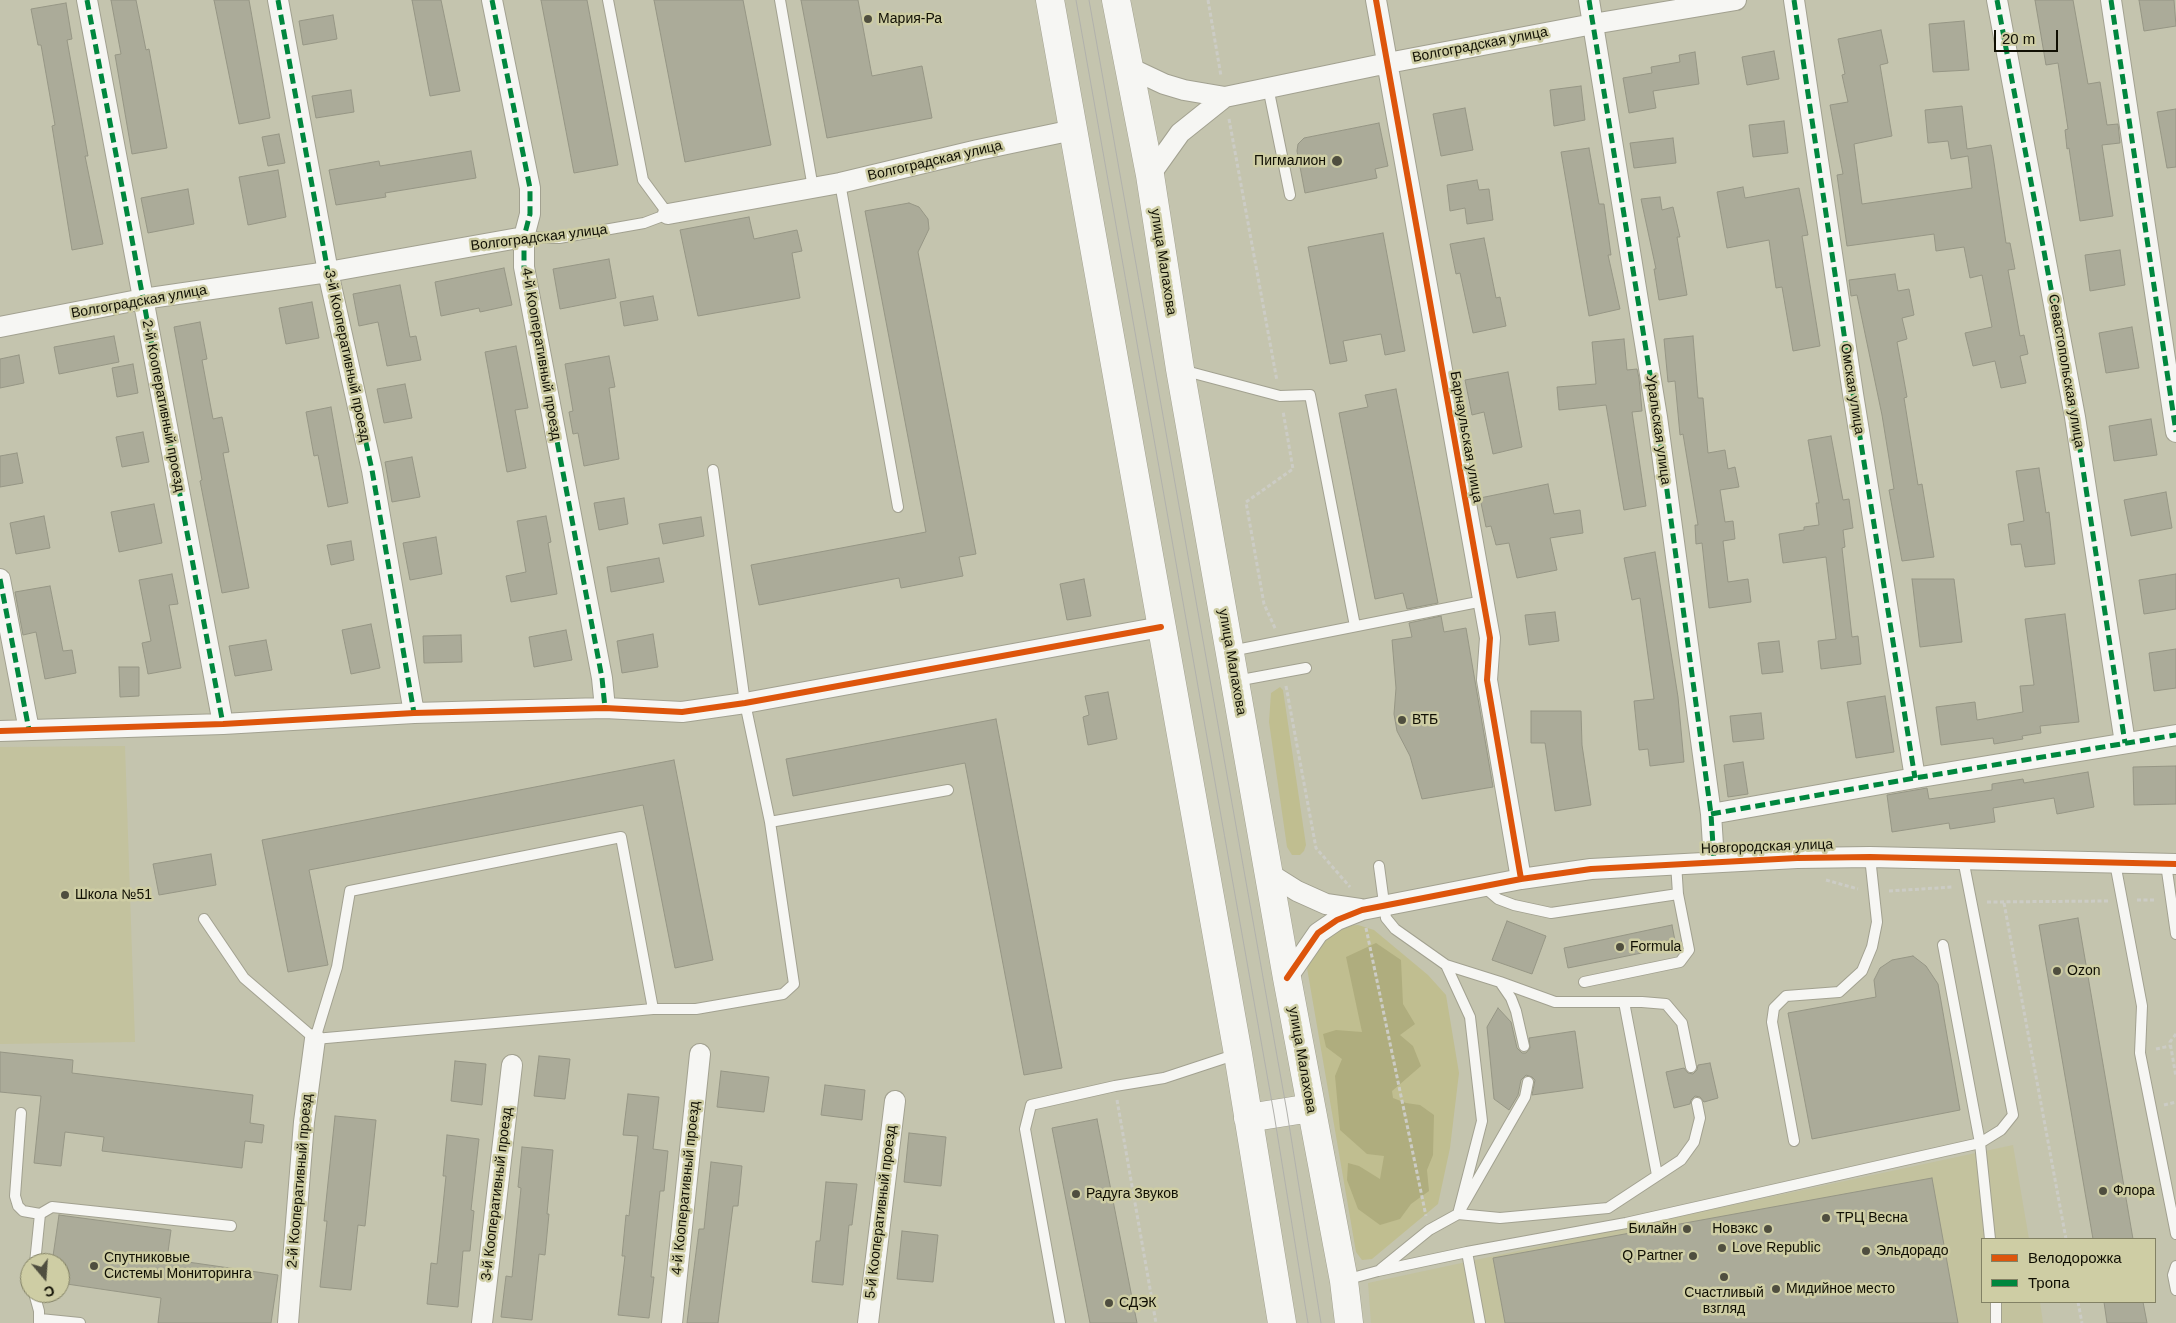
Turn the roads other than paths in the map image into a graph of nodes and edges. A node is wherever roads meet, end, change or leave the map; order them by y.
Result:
1 (87, 0) edge
2 (278, 0) edge
3 (492, 0) edge
4 (608, 0) edge
5 (780, 0) edge
6 (1050, 0) edge
7 (1116, 0) edge
8 (1376, 0) edge
9 (1589, 0) edge
10 (1736, 0) edge
11 (1794, 0) edge
12 (1998, 0) edge
13 (2111, 0) edge
14 (1594, 24) junction
15 (1388, 63) junction
16 (1130, 68) junction
17 (1268, 87) junction
18 (1226, 97) junction
19 (1073, 130) junction
20 (1150, 175) junction
21 (840, 183) junction
22 (813, 188) junction
23 (1290, 195) dead end
24 (668, 214) junction
25 (524, 237) junction
26 (328, 272) junction
27 (143, 300) junction
28 (0, 327) edge
29 (1180, 369) junction
30 (2176, 432) edge
31 (713, 470) dead end
32 (898, 507) dead end
33 (0, 579) edge
34 (1483, 601) junction
35 (1355, 626) junction
36 (1161, 627) junction
37 (1230, 652) junction
38 (1306, 668) dead end
39 (1235, 681) junction
40 (744, 703) junction
41 (605, 708) junction
42 (414, 713) junction
43 (223, 724) junction
44 (29, 730) junction
45 (0, 731) edge
46 (2176, 735) edge
47 (2125, 743) junction
48 (1915, 778) junction
49 (948, 790) dead end
50 (1711, 814) junction
51 (770, 822) junction
52 (1870, 857) junction
53 (1963, 859) junction
54 (1714, 861) junction
55 (1676, 863) junction
56 (2115, 863) junction
57 (2171, 864) edge
58 (1379, 866) dead end
59 (1270, 874) junction
60 (1521, 879) junction
61 (1484, 887) junction
62 (1678, 894) junction
63 (1383, 905) junction
64 (1364, 917) junction
65 (204, 919) dead end
66 (2176, 934) edge
67 (1943, 945) dead end
68 (1446, 965) junction
69 (1288, 978) junction
70 (1500, 982) junction
71 (1584, 982) dead end
72 (1624, 1002) junction
73 (653, 1009) junction
74 (315, 1039) junction
75 (1524, 1046) dead end
76 (700, 1054) dead end
77 (1238, 1054) junction
78 (512, 1065) dead end
79 (1691, 1067) dead end
80 (1528, 1082) dead end
81 (895, 1102) dead end
82 (1697, 1103) dead end
83 (1311, 1108) junction
84 (21, 1113) dead end
85 (1248, 1118) junction
86 (1794, 1141) dead end
87 (1980, 1143) junction
88 (1657, 1175) junction
89 (40, 1214) junction
90 (1458, 1214) junction
91 (231, 1226) dead end
92 (2176, 1234) edge
93 (1990, 1238) edge
94 (1467, 1252) junction
95 (36, 1253) edge
96 (2176, 1266) edge
97 (1378, 1271) junction
98 (1344, 1281) junction
99 (2176, 1290) edge
100 (36, 1303) edge
101 (1996, 1303) edge
102 (39, 1321) edge
103 (80, 1323) edge
104 (288, 1323) edge
105 (482, 1323) edge
106 (672, 1323) edge
107 (868, 1323) edge
108 (1060, 1323) edge
109 (1282, 1323) edge
110 (1349, 1323) edge
111 (1480, 1323) edge
112 (1996, 1323) edge

1 - 27 street, 2-й Кооперативный проезд
2 - 26 street, 3-й Кооперативный проезд
3 - 25 street, 4-й Кооперативный проезд
4 - 24 lane
5 - 22 lane
6 - 19 main road
7 - 16 main road, улица Малахова
8 - 15 street, Барнаульская улица
9 - 14 street, Уральская улица
10 - 14 street, Волгоградская улица
11 - 48 street, Омская улица
12 - 47 street, Севастопольская улица
13 - 30 street
14 - 15 street, Волгоградская улица
14 - 50 street, Уральская улица
15 - 17 street, Волгоградская улица
15 - 34 street, Барнаульская улица
16 - 18 street, Волгоградская улица
16 - 20 main road, улица Малахова
17 - 18 street, Волгоградская улица
17 - 23 lane
18 - 20 street, Волгоградская улица
19 - 21 street, Волгоградская улица
19 - 36 main road
20 - 29 main road, улица Малахова
21 - 22 street, Волгоградская улица
21 - 32 lane
22 - 24 street, Волгоградская улица
24 - 25 lane, Волгоградская улица
25 - 26 street, Волгоградская улица
25 - 41 street, 4-й Кооперативный проезд
26 - 27 street, Волгоградская улица
26 - 42 street, 3-й Кооперативный проезд
27 - 28 street, Волгоградская улица
27 - 43 street, 2-й Кооперативный проезд
29 - 35 lane
29 - 37 main road, улица Малахова
31 - 40 lane
33 - 44 street
34 - 35 lane
34 - 60 street, Барнаульская улица
35 - 37 lane
36 - 40 street
36 - 77 main road
37 - 39 main road, улица Малахова
38 - 39 lane
39 - 59 main road, улица Малахова
40 - 41 street
40 - 51 lane
41 - 42 street
42 - 43 street
43 - 44 street
44 - 45 street
46 - 47 street
47 - 48 street
48 - 50 street
49 - 51 lane
50 - 54 street, Уральская улица
51 - 73 lane
52 - 53 street, Новгородская улица
52 - 54 street, Новгородская улица
52 - 86 lane
53 - 56 street, Новгородская улица
53 - 87 lane
54 - 55 street, Новгородская улица
55 - 60 street, Новгородская улица
55 - 62 lane
56 - 57 street, Новгородская улица
56 - 92 lane
57 - 66 lane
58 - 63 lane
59 - 64 street
59 - 69 main road, улица Малахова
60 - 61 street, Новгородская улица
61 - 62 lane
61 - 63 street, Новгородская улица
62 - 71 lane
63 - 64 street, Новгородская улица
63 - 68 lane
64 - 69 street
65 - 74 lane
67 - 87 lane
68 - 70 lane
68 - 90 lane
69 - 83 main road, улица Малахова
70 - 72 lane
70 - 75 lane
72 - 79 lane
72 - 88 lane
73 - 74 lane
73 - 74 lane
74 - 104 street, 2-й Кооперативный проезд
76 - 106 street, 4-й Кооперативный проезд
77 - 85 main road
77 - 108 lane
78 - 105 street, 3-й Кооперативный проезд
80 - 90 lane
81 - 107 street, 5-й Кооперативный проезд
82 - 88 lane
83 - 85 main road
83 - 98 main road, улица Малахова
84 - 89 lane
85 - 109 main road
87 - 93 lane
87 - 94 lane
88 - 90 lane
89 - 91 lane
89 - 95 lane
90 - 97 lane
94 - 97 lane
94 - 111 lane
96 - 99 lane
97 - 98 lane
98 - 110 main road, улица Малахова
100 - 102 lane
101 - 112 lane
102 - 103 lane

